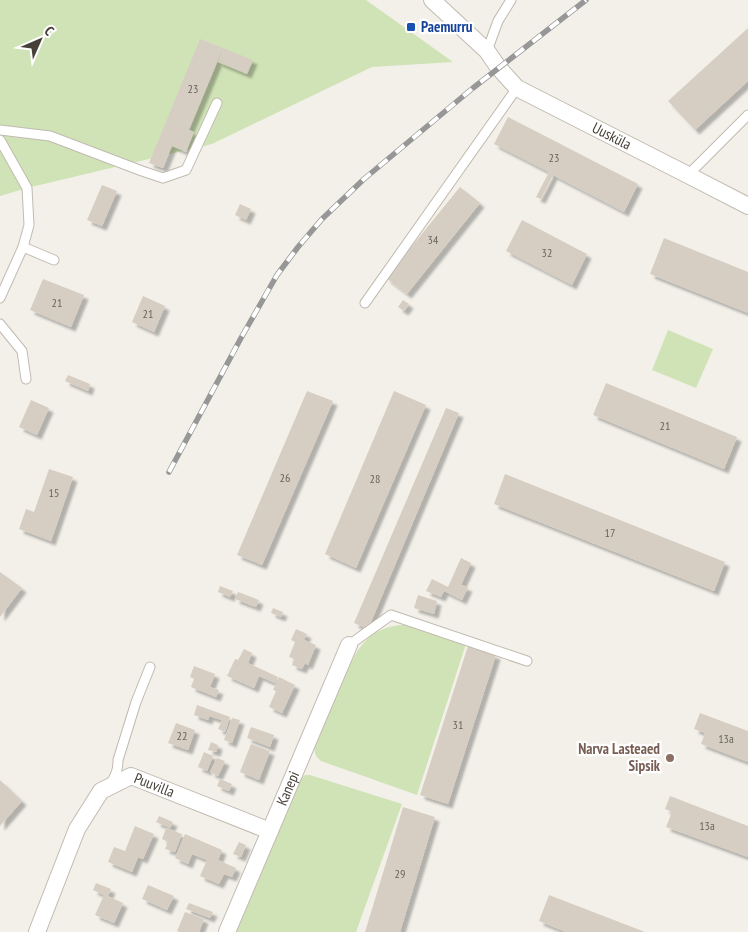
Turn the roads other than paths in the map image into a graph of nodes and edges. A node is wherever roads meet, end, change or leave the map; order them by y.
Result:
1 (432, 0) edge
2 (511, 0) edge
3 (487, 51) junction
4 (517, 88) junction
5 (217, 103) dead end
6 (748, 115) edge
7 (0, 130) edge
8 (0, 140) edge
9 (688, 174) junction
10 (748, 206) edge
11 (22, 247) junction
12 (54, 260) dead end
13 (0, 298) edge
14 (365, 303) dead end
15 (0, 324) edge
16 (26, 379) dead end
17 (349, 645) joint
18 (527, 661) dead end
19 (150, 667) dead end
20 (106, 789) junction
21 (270, 831) junction
22 (36, 932) edge
23 (227, 932) edge

1 - 3 street, Uusküla
2 - 3 lane
3 - 4 street, Uusküla
4 - 9 street, Uusküla
4 - 14 lane
5 - 7 lane
6 - 9 lane
8 - 11 lane
9 - 10 street, Uusküla
11 - 12 lane
11 - 13 lane
15 - 16 lane
17 - 18 lane
17 - 21 street, Kanepi
19 - 20 lane
20 - 21 street, Puuvilla
20 - 22 street, Puuvilla
21 - 23 street, Kanepi

